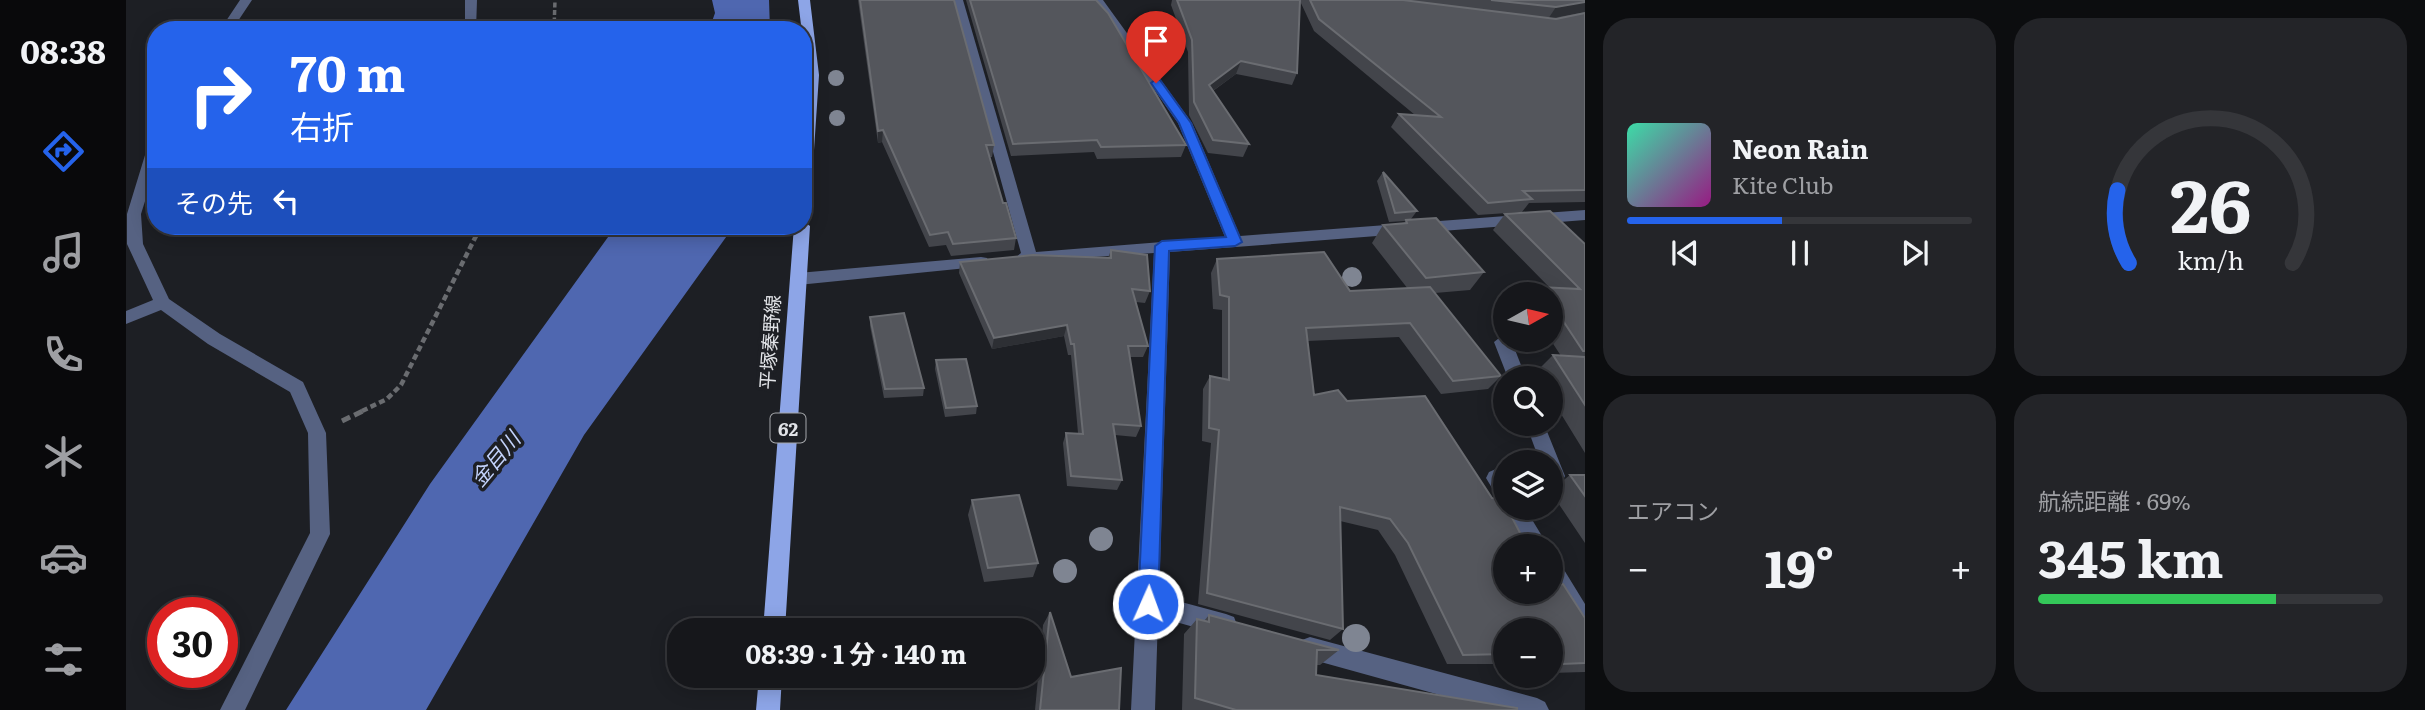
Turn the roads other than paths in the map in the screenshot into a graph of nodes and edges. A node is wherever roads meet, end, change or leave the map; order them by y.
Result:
1 (246, 0) edge
2 (471, 0) edge
3 (804, 0) edge
4 (957, 0) edge
5 (1097, 0) edge
6 (232, 21) edge
7 (470, 21) edge
8 (807, 21) edge
9 (812, 67) edge
10 (812, 88) edge
11 (147, 174) edge
12 (1585, 215) edge
13 (801, 235) edge
14 (1235, 242) junction
15 (1162, 246) junction
16 (1030, 257) junction
17 (798, 279) junction
18 (163, 303) junction
19 (126, 318) edge
20 (1563, 588) edge
21 (1148, 604) junction
22 (775, 618) edge
23 (1585, 624) edge
24 (1253, 633) edge
25 (1292, 643) edge
26 (770, 688) edge
27 (232, 710) edge
28 (768, 710) edge
29 (1143, 710) edge
30 (1537, 710) edge

1 - 6 street
2 - 7 street
3 - 8 main road
4 - 16 street
5 - 14 street
9 - 10 main road
11 - 18 street
12 - 14 street
13 - 17 main road, 平塚秦野線 / 62
14 - 15 street
15 - 16 street
15 - 21 street
16 - 17 street
17 - 22 main road, 平塚秦野線 / 62
18 - 19 street
18 - 27 street
20 - 23 street
21 - 24 street
21 - 29 street
25 - 30 street
26 - 28 main road

